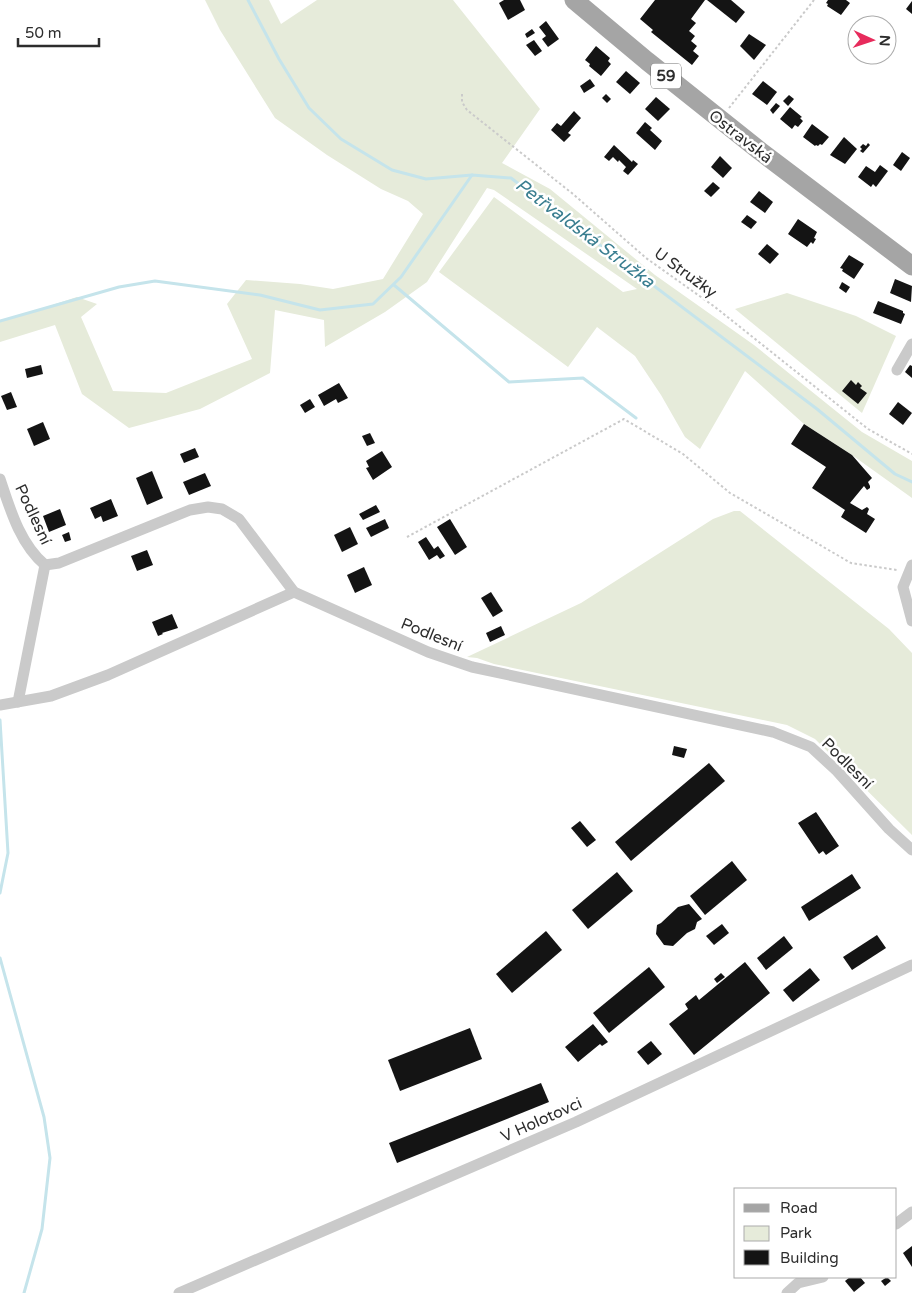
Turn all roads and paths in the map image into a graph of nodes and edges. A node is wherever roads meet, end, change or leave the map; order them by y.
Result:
1 (574, 0) edge
2 (814, 0) edge
3 (462, 94) dead end
4 (728, 110) dead end
5 (912, 266) edge
6 (912, 344) edge
7 (897, 370) dead end
8 (912, 454) edge
9 (0, 479) edge
10 (407, 536) dead end
11 (45, 565) junction
12 (911, 568) edge
13 (294, 592) junction
14 (912, 621) edge
15 (18, 702) junction
16 (0, 705) edge
17 (912, 850) edge
18 (912, 965) edge
19 (912, 1212) edge
20 (897, 1223) edge
21 (819, 1278) edge
22 (179, 1293) edge
23 (787, 1293) edge

1 - 5 main road, Ostravská / 59
2 - 4 path
3 - 8 path, U Stružky
6 - 7 street
9 - 11 street, Podlesní
10 - 12 path
11 - 13 street, Podlesní
11 - 15 street
12 - 14 street
13 - 15 street
13 - 17 street, Podlesní
15 - 16 street
18 - 22 street, V Holotovci
19 - 20 street
21 - 23 street

